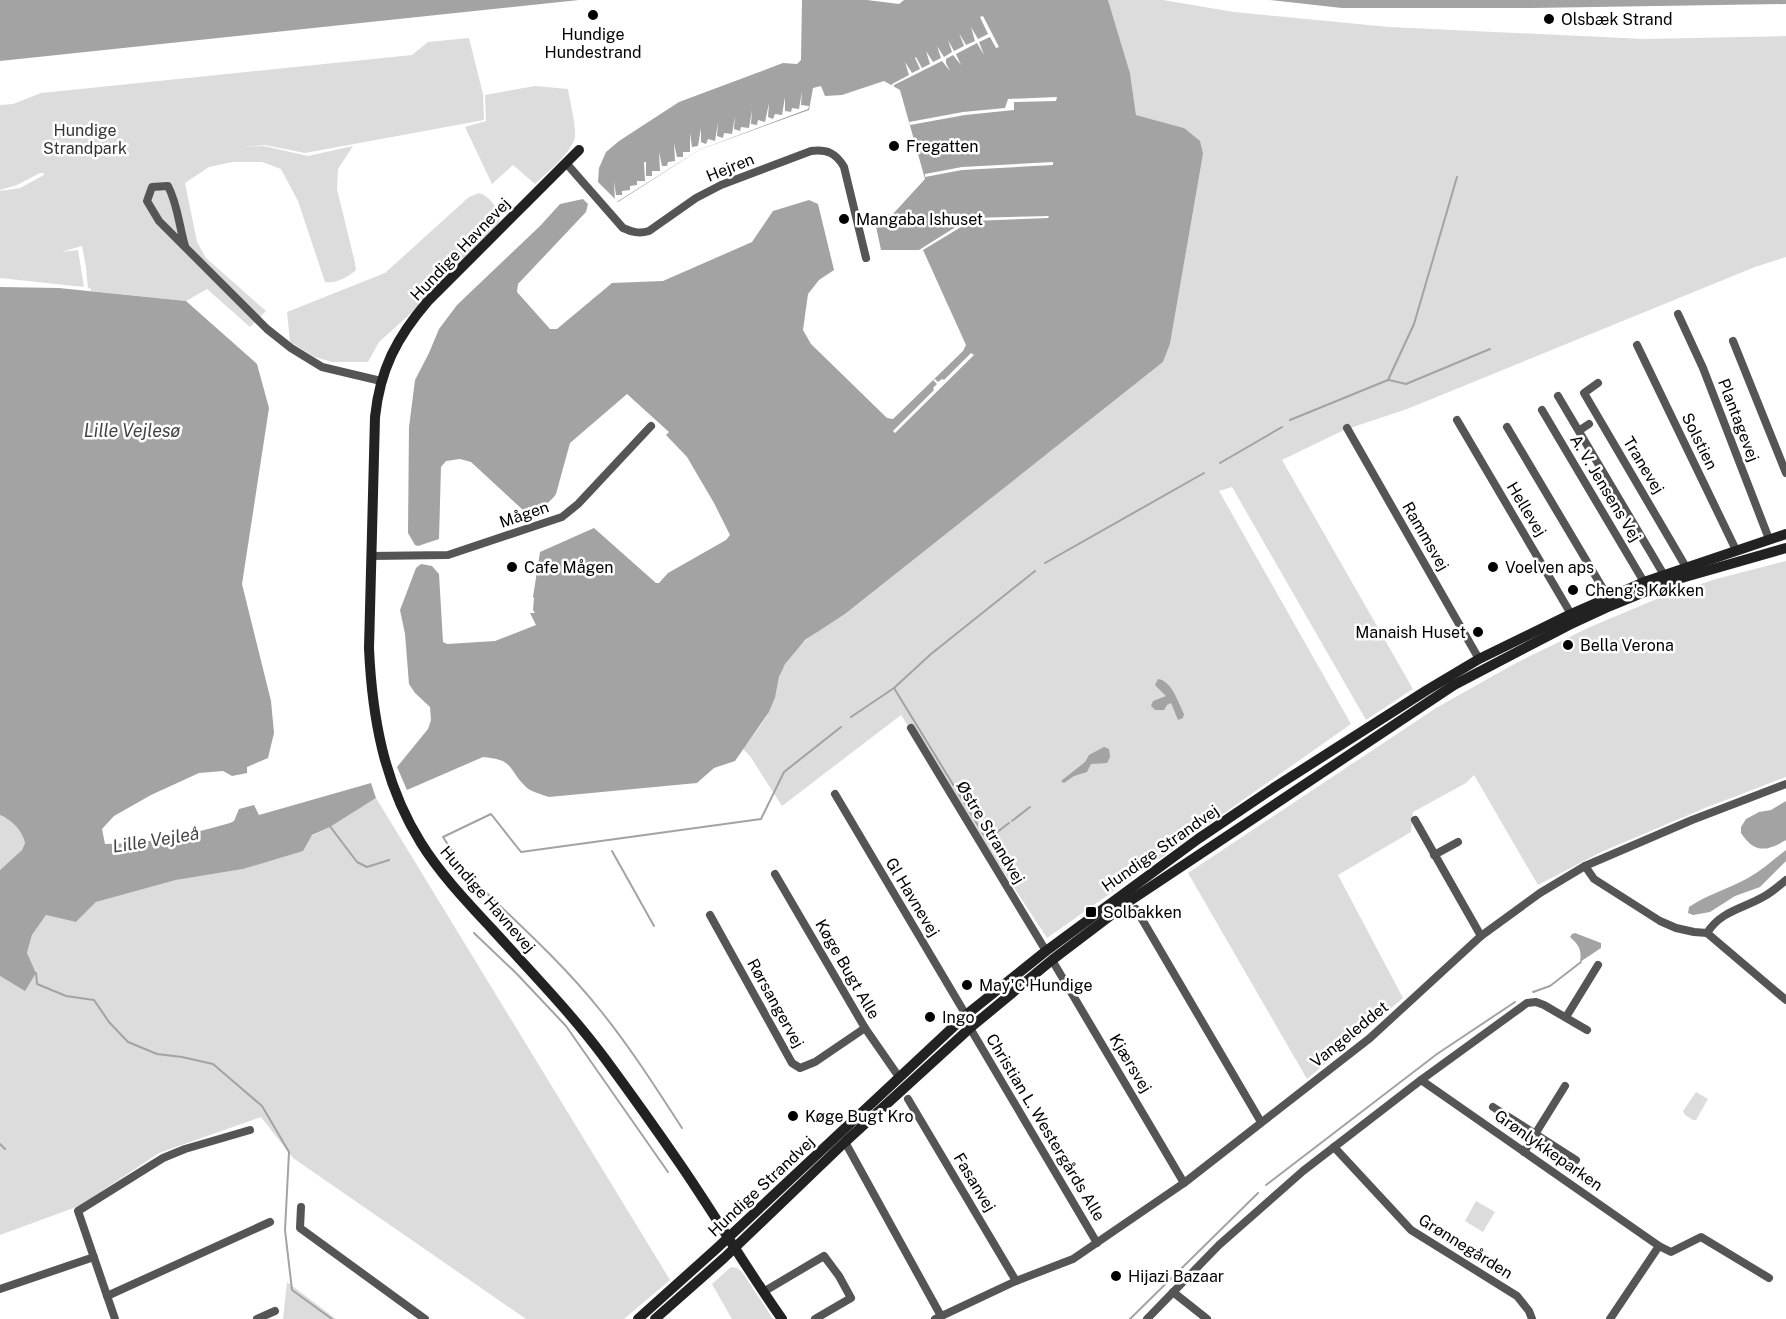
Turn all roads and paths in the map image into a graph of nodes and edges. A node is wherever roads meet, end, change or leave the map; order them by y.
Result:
1 (579, 150) dead end
2 (566, 163) junction
3 (185, 246) junction
4 (866, 258) dead end
5 (1678, 314) dead end
6 (1733, 341) dead end
7 (1637, 345) dead end
8 (381, 381) junction
9 (1598, 384) dead end
10 (1558, 396) dead end
11 (1542, 410) dead end
12 (1457, 420) dead end
13 (1589, 424) dead end
14 (651, 426) dead end
15 (1507, 427) dead end
16 (1347, 428) dead end
17 (1580, 430) junction
18 (1786, 473) edge
19 (1786, 534) edge
20 (1769, 539) junction
21 (1786, 548) edge
22 (1736, 550) junction
23 (371, 556) junction
24 (1686, 567) junction
25 (1664, 574) junction
26 (1644, 582) junction
27 (1608, 597) junction
28 (1571, 614) junction
29 (1479, 658) junction
30 (911, 728) dead end
31 (1786, 784) edge
32 (835, 794) dead end
33 (1415, 820) dead end
34 (1458, 842) dead end
35 (1434, 855) junction
36 (1585, 866) junction
37 (775, 874) dead end
38 (1786, 880) edge
39 (1136, 909) dead end
40 (710, 915) dead end
41 (1707, 933) junction
42 (1481, 936) junction
43 (1049, 956) junction
44 (1598, 965) dead end
45 (1786, 1000) edge
46 (966, 1015) junction
47 (1566, 1017) junction
48 (865, 1028) junction
49 (970, 1028) junction
50 (1587, 1030) dead end
51 (899, 1077) junction
52 (1421, 1080) junction
53 (1565, 1086) dead end
54 (908, 1099) dead end
55 (1493, 1107) dead end
56 (1261, 1122) junction
57 (250, 1130) dead end
58 (1535, 1134) junction
59 (845, 1142) junction
60 (1334, 1147) junction
61 (1524, 1152) junction
62 (1576, 1160) dead end
63 (1184, 1183) junction
64 (301, 1207) dead end
65 (270, 1222) dead end
66 (727, 1238) junction
67 (1097, 1242) junction
68 (1659, 1246) junction
69 (734, 1248) junction
70 (94, 1257) junction
71 (1768, 1278) dead end
72 (1016, 1281) junction
73 (0, 1289) edge
74 (763, 1292) junction
75 (1173, 1292) junction
76 (107, 1296) junction
77 (275, 1311) dead end
78 (938, 1317) edge
79 (115, 1319) edge
80 (257, 1319) edge
81 (425, 1319) edge
82 (639, 1319) edge
83 (655, 1319) edge
84 (782, 1319) edge
85 (815, 1319) edge
86 (1147, 1319) edge
87 (1207, 1319) edge
88 (1532, 1319) edge
89 (1610, 1319) edge

1 - 2 main road, Hundige Havnevej
2 - 4 street, Hejren
2 - 8 main road, Hundige Havnevej
3 - 3 street
3 - 8 street
5 - 20 street, Plantagevej
6 - 18 street
7 - 22 street, Solstien
8 - 23 main road, Hundige Havnevej
9 - 24 street, Tranevej
10 - 17 street
11 - 26 street, A. V. Jensens Vej
12 - 28 street, Hellevej
13 - 17 street
14 - 23 street, Mågen
15 - 27 street
16 - 29 street, Rammsvej
17 - 25 street
19 - 20 main road, Hundige Strandvej
20 - 22 main road, Hundige Strandvej
21 - 43 main road, Hundige Strandvej
22 - 24 main road, Hundige Strandvej
23 - 66 main road, Hundige Havnevej
24 - 25 main road, Hundige Strandvej
25 - 26 main road, Hundige Strandvej
26 - 27 main road, Hundige Strandvej
27 - 28 main road, Hundige Strandvej
28 - 29 main road, Hundige Strandvej
29 - 43 main road, Hundige Strandvej
30 - 43 street, Østre Strandvej
31 - 36 street, Vangeleddet
32 - 46 street, Gl Havnevej
33 - 35 street
34 - 35 street
35 - 42 street
36 - 41 street
36 - 42 street, Vangeleddet
37 - 48 street, Køge Bugt Alle
38 - 41 street
39 - 56 street
40 - 48 street, Rørsangervej
41 - 45 street
42 - 56 street, Vangeleddet
43 - 46 main road, Hundige Strandvej
43 - 49 main road, Hundige Strandvej
43 - 63 street, Kjærsvej
44 - 47 street
46 - 51 main road, Hundige Strandvej
47 - 50 street
47 - 52 street
48 - 51 street, Køge Bugt Alle
49 - 59 main road, Hundige Strandvej
49 - 67 street, Christian L. Westergårds Alle
51 - 66 main road, Hundige Strandvej
52 - 60 street
52 - 61 street, Grønlykkeparken
53 - 58 street
54 - 72 street, Fasanvej
55 - 58 street
56 - 63 street, Vangeleddet
57 - 70 street
58 - 61 street
58 - 62 street
59 - 69 main road, Hundige Strandvej
59 - 78 street
60 - 75 street
60 - 88 street, Grønnegården
61 - 68 street, Grønlykkeparken
63 - 67 street, Vangeleddet
64 - 81 street
65 - 76 street
66 - 69 main road, Hundige Havnevej
66 - 82 main road, Hundige Strandvej
67 - 72 street, Vangeleddet
68 - 71 street
68 - 89 street
69 - 74 main road, Hundige Havnevej
69 - 83 main road, Hundige Strandvej
70 - 73 street
70 - 76 street
72 - 78 street, Vangeleddet
74 - 84 main road, Hundige Havnevej
74 - 85 street
75 - 86 street
75 - 87 street
76 - 79 street
77 - 80 street

